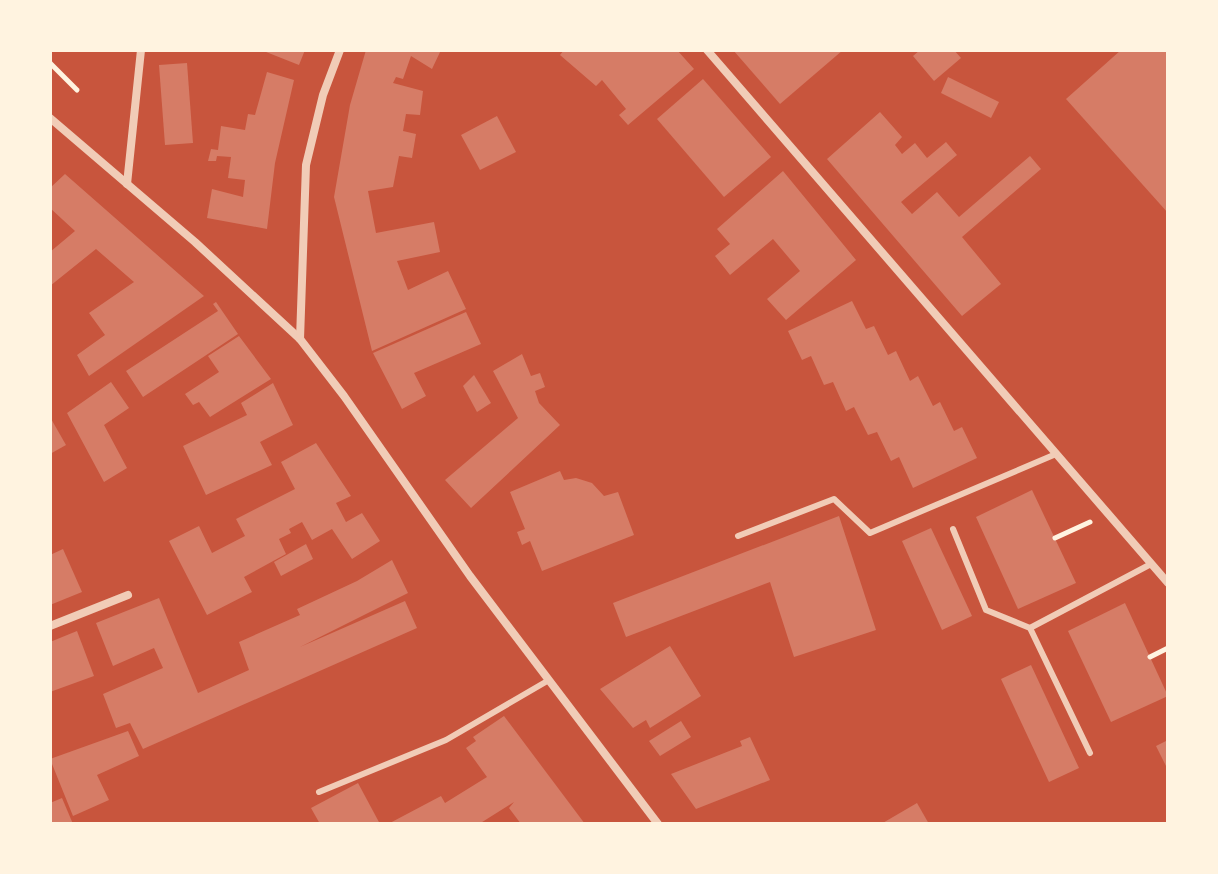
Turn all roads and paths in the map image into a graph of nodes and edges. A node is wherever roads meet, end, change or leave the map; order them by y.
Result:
1 (141, 50) edge
2 (340, 50) edge
3 (707, 50) edge
4 (50, 63) edge
5 (77, 90) dead end
6 (50, 118) edge
7 (127, 184) junction
8 (300, 339) junction
9 (1056, 454) junction
10 (1090, 522) dead end
11 (953, 529) dead end
12 (738, 536) dead end
13 (1055, 538) dead end
14 (1151, 564) junction
15 (1168, 583) edge
16 (128, 595) dead end
17 (50, 626) edge
18 (1030, 628) junction
19 (1168, 648) edge
20 (1150, 657) dead end
21 (549, 680) junction
22 (1090, 753) dead end
23 (319, 792) dead end
24 (658, 824) edge

1 - 7 street
2 - 8 street
3 - 9 street
4 - 5 path
6 - 7 street
7 - 8 street
8 - 21 street
9 - 12 lane
9 - 14 street
10 - 13 path
11 - 18 lane
14 - 15 street
14 - 18 lane
16 - 17 street
18 - 22 lane
19 - 20 path
21 - 23 lane
21 - 24 street

